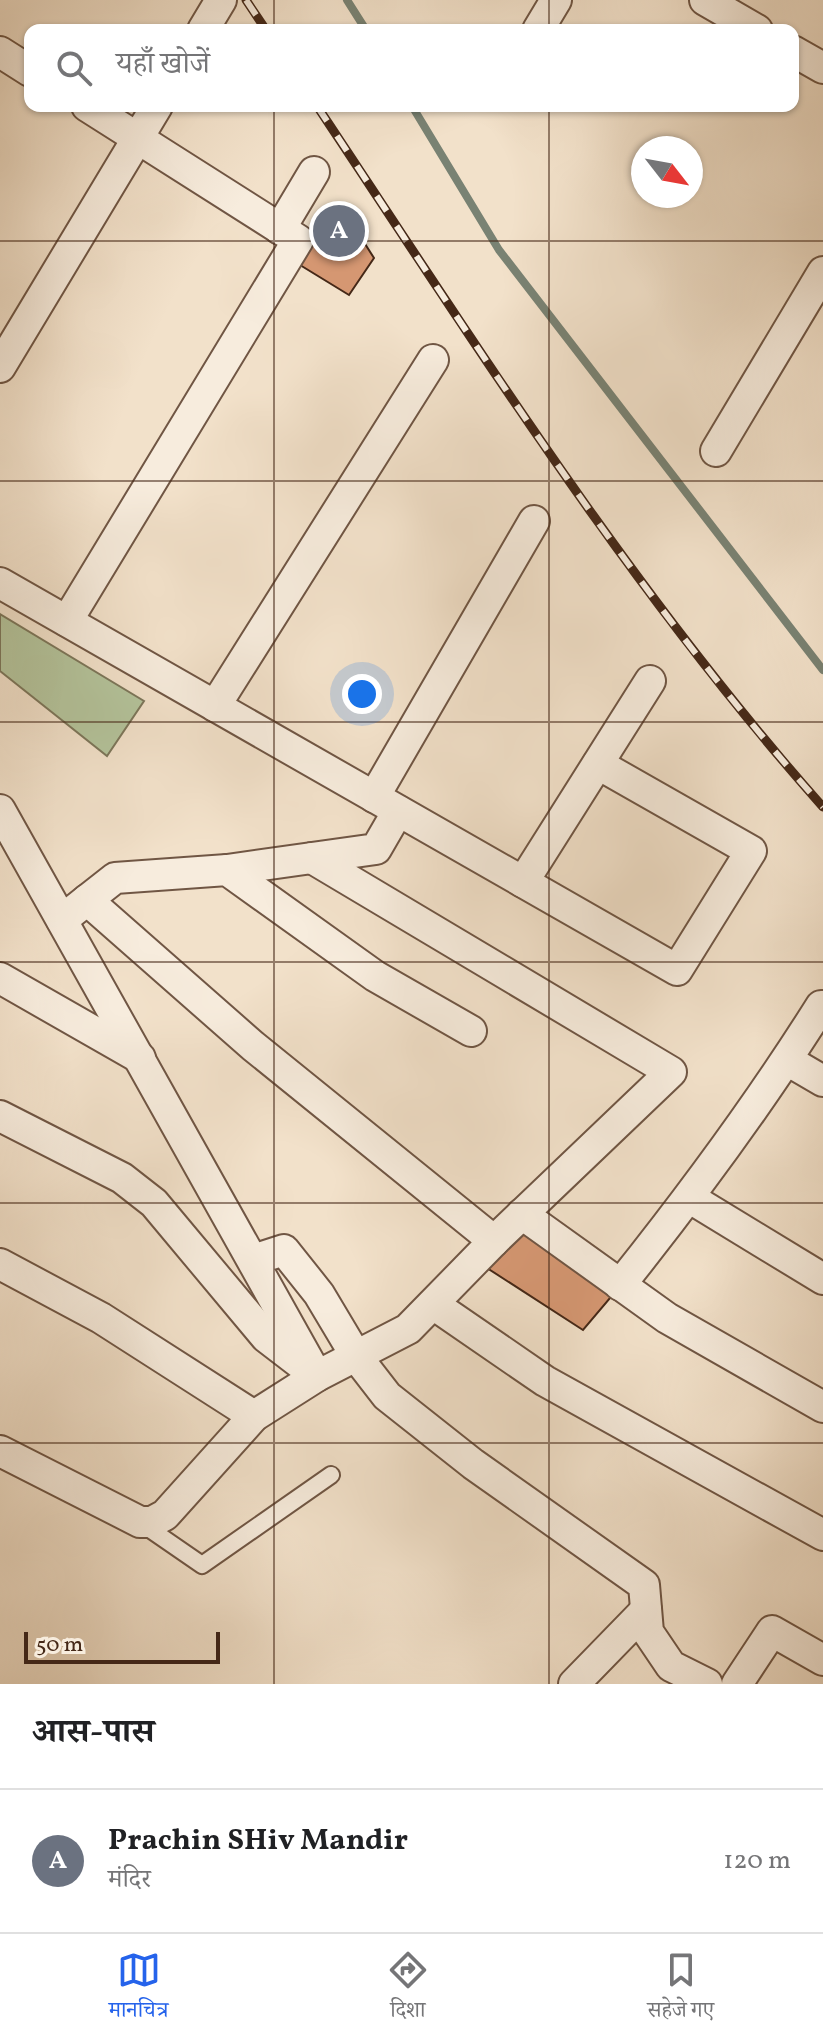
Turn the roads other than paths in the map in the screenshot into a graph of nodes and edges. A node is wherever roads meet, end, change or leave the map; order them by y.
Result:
1 (221, 0) edge
2 (556, 0) edge
3 (705, 0) edge
4 (207, 24) edge
5 (542, 24) edge
6 (747, 24) edge
7 (0, 52) edge
8 (799, 54) edge
9 (24, 67) edge
10 (823, 68) edge
11 (97, 112) edge
12 (153, 112) edge
13 (138, 138) junction
14 (314, 172) dead end
15 (280, 229) junction
16 (823, 272) edge
17 (433, 360) dead end
18 (0, 367) edge
19 (716, 451) dead end
20 (534, 521) dead end
21 (0, 583) edge
22 (67, 621) junction
23 (650, 681) dead end
24 (215, 706) junction
25 (598, 764) junction
26 (386, 804) junction
27 (3, 819) edge
28 (312, 858) junction
29 (227, 870) junction
30 (523, 882) junction
31 (87, 900) junction
32 (62, 920) junction
33 (0, 978) edge
34 (823, 1007) edge
35 (471, 1031) dead end
36 (140, 1058) junction
37 (787, 1060) junction
38 (823, 1081) edge
39 (0, 1116) edge
40 (690, 1198) junction
41 (522, 1214) junction
42 (494, 1241) junction
43 (253, 1260) junction
44 (0, 1264) edge
45 (823, 1279) edge
46 (620, 1285) junction
47 (433, 1304) junction
48 (356, 1356) junction
49 (317, 1376) junction
50 (820, 1400) edge
51 (254, 1416) junction
52 (0, 1451) edge
53 (331, 1475) dead end
54 (140, 1522) junction
55 (823, 1535) edge
56 (646, 1610) junction
57 (823, 1660) edge
58 (574, 1684) edge
59 (707, 1684) edge
60 (737, 1684) edge

1 - 4 street
2 - 5 street
3 - 6 street
7 - 9 street
8 - 10 street
11 - 13 street
12 - 13 street
13 - 15 street
13 - 18 street
14 - 15 street
15 - 22 street
16 - 19 street
17 - 24 street
20 - 26 street
21 - 22 street
22 - 24 street
23 - 25 street
24 - 26 street
25 - 30 street
25 - 30 street
26 - 28 street
26 - 30 street
27 - 32 street
28 - 29 street
28 - 41 street
29 - 31 street
29 - 35 street
31 - 32 street
31 - 42 street
32 - 36 street
33 - 36 street
34 - 37 street
36 - 43 street
37 - 38 street
37 - 40 street
39 - 49 street
40 - 45 street
40 - 46 street
41 - 42 street
41 - 46 street
42 - 47 street
43 - 48 street
43 - 49 street
44 - 51 street
46 - 50 street
47 - 48 street
47 - 55 street
48 - 49 street
48 - 56 street
49 - 51 street
51 - 54 street
52 - 54 street
53 - 54 lane
56 - 58 street
56 - 59 street
57 - 60 street

